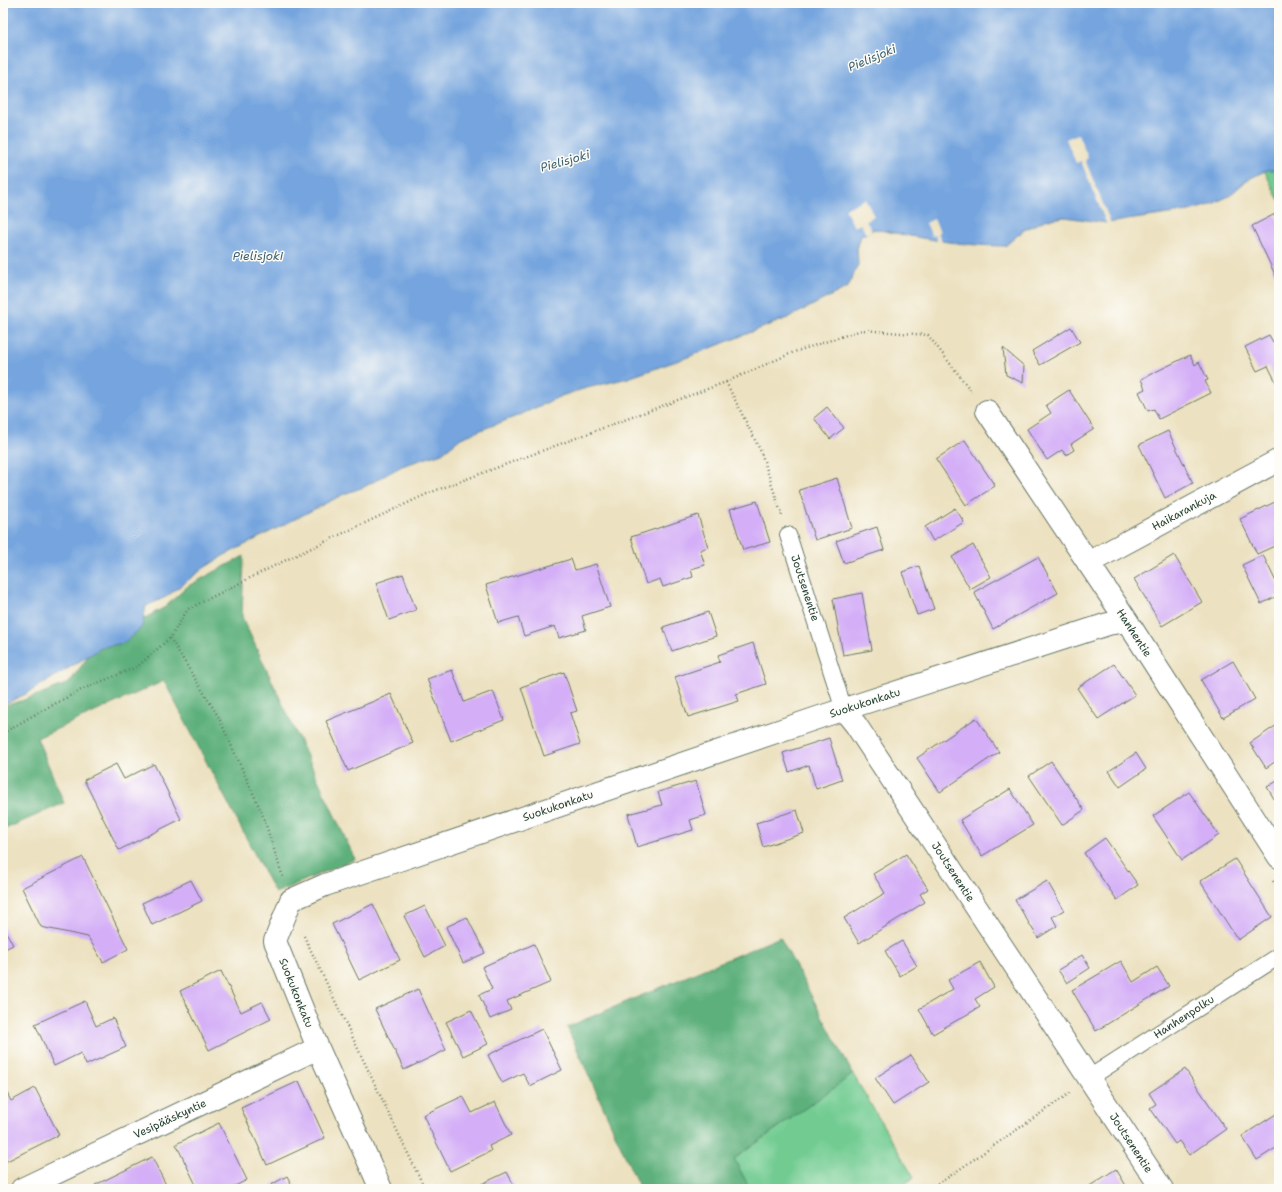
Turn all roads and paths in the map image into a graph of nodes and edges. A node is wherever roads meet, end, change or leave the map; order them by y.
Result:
1 (726, 382) junction
2 (987, 411) joint
3 (1279, 460) edge
4 (788, 535) joint
5 (1088, 563) junction
6 (1126, 621) junction
7 (170, 638) junction
8 (844, 710) junction
9 (3, 733) edge
10 (1279, 857) edge
11 (291, 900) junction
12 (1279, 956) edge
13 (318, 1048) junction
14 (1082, 1083) junction
15 (22, 1189) edge
16 (381, 1189) edge
17 (425, 1189) edge
18 (931, 1189) edge
19 (1162, 1189) edge

1 - 2 path
1 - 4 path
1 - 7 path
2 - 5 street, Hanhentie
3 - 5 street, Haikarankuja
4 - 8 lane, Joutsenentie
5 - 6 street, Hanhentie
6 - 8 street, Suokukonkatu
6 - 10 street, Hanhentie
7 - 9 path
7 - 11 path
8 - 11 street, Suokukonkatu
8 - 14 street, Joutsenentie
11 - 13 street, Suokukonkatu
11 - 17 path
12 - 14 lane, Hanhenpolku
13 - 15 street, Vesipääskyntie
13 - 16 street, Suokukonkatu
14 - 18 path
14 - 19 street, Joutsenentie

